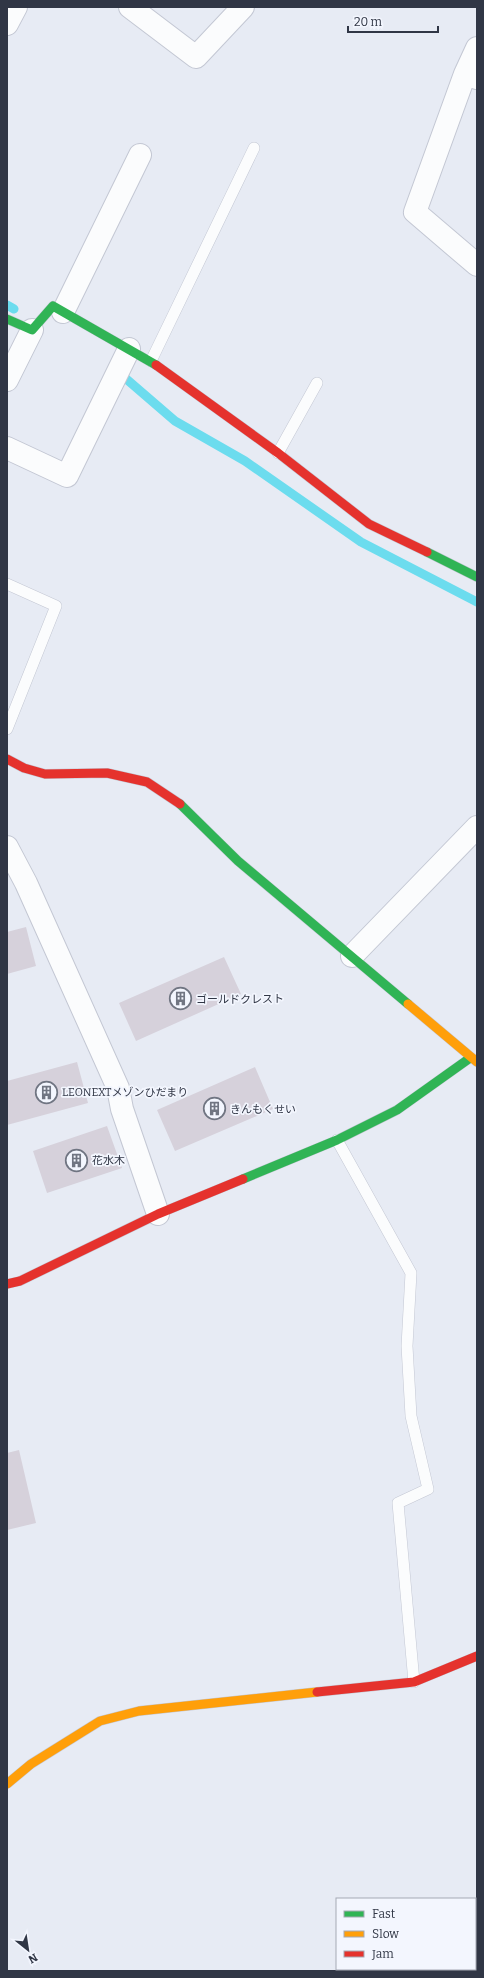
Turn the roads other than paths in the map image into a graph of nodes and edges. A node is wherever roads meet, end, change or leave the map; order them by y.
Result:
1 (16, 7) edge
2 (130, 7) edge
3 (243, 7) edge
4 (7, 24) edge
5 (477, 48) edge
6 (471, 76) edge
7 (254, 148) dead end
8 (140, 155) dead end
9 (477, 264) edge
10 (63, 312) junction
11 (7, 319) edge
12 (32, 330) junction
13 (129, 349) junction
14 (151, 362) junction
15 (7, 380) edge
16 (317, 383) dead end
17 (7, 448) edge
18 (278, 453) junction
19 (477, 578) edge
20 (7, 584) edge
21 (7, 729) edge
22 (7, 759) edge
23 (477, 827) edge
24 (7, 847) edge
25 (352, 956) junction
26 (474, 1060) edge
27 (337, 1140) junction
28 (158, 1214) junction
29 (7, 1284) edge
30 (477, 1656) edge
31 (414, 1682) junction
32 (7, 1784) edge

1 - 4 street
2 - 3 street
5 - 6 street
6 - 9 street
7 - 14 lane
8 - 10 street
10 - 12 street
10 - 13 street
11 - 12 street
12 - 15 street
13 - 14 street
13 - 17 street
14 - 18 street
16 - 18 lane
18 - 19 street
20 - 21 lane
22 - 25 street
23 - 25 street
24 - 28 street
25 - 26 street
26 - 27 street
27 - 28 street
27 - 31 lane
28 - 29 street
30 - 31 street
31 - 32 street

